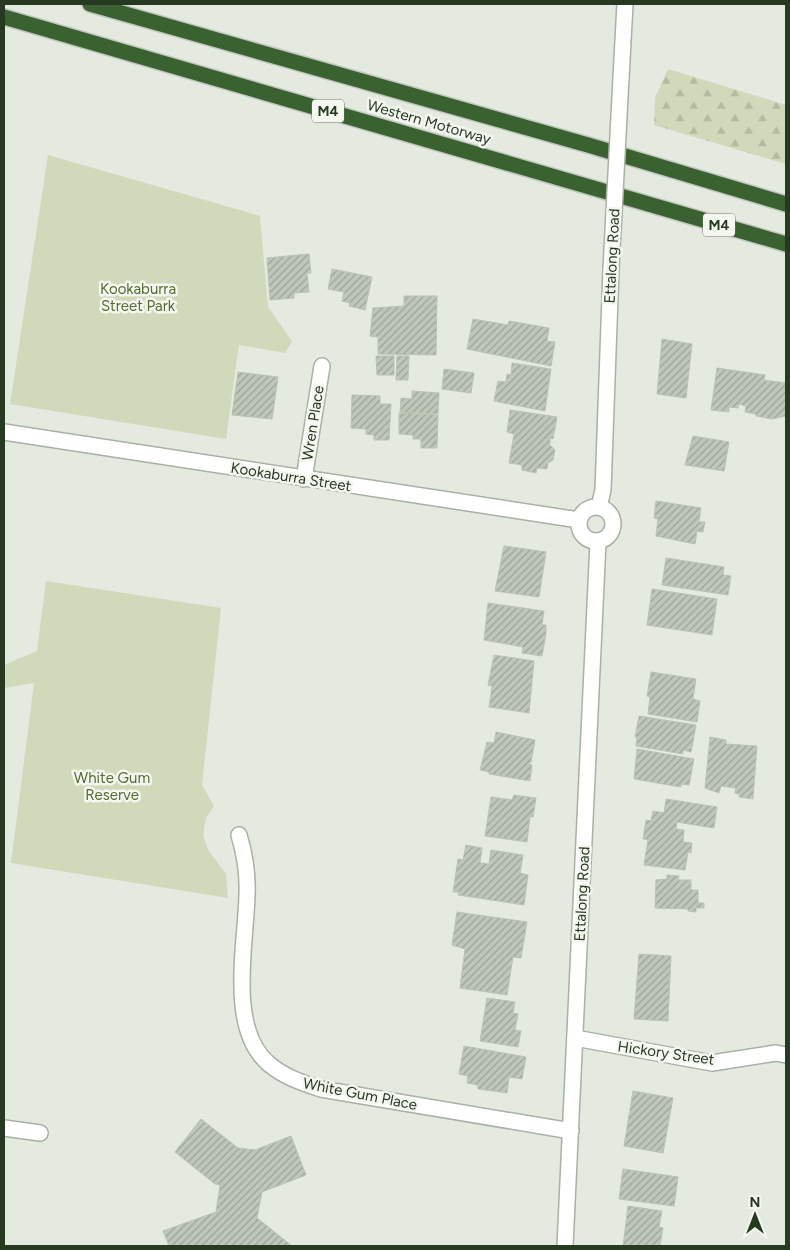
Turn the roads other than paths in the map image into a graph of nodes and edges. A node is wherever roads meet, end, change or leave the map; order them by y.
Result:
1 (90, 4) edge
2 (625, 4) edge
3 (4, 16) edge
4 (786, 204) edge
5 (786, 244) edge
6 (322, 366) dead end
7 (4, 432) edge
8 (304, 479) junction
9 (599, 507) junction
10 (579, 520) junction
11 (598, 542) junction
12 (239, 835) dead end
13 (575, 1038) junction
14 (786, 1055) edge
15 (4, 1128) edge
16 (571, 1131) junction
17 (40, 1134) dead end
18 (565, 1246) edge

1 - 4 highway, Western Motorway
2 - 9 street, Ettalong Road, bridge
3 - 5 highway, Western Motorway / M4
6 - 8 street, Wren Place
7 - 8 street, Kookaburra Street
8 - 10 street, Kookaburra Street
9 - 10 street
9 - 11 street
10 - 11 street
11 - 13 street, Ettalong Road
12 - 16 street, White Gum Place
13 - 14 street, Hickory Street
13 - 16 street, Ettalong Road
15 - 17 street
16 - 18 street, Ettalong Road

